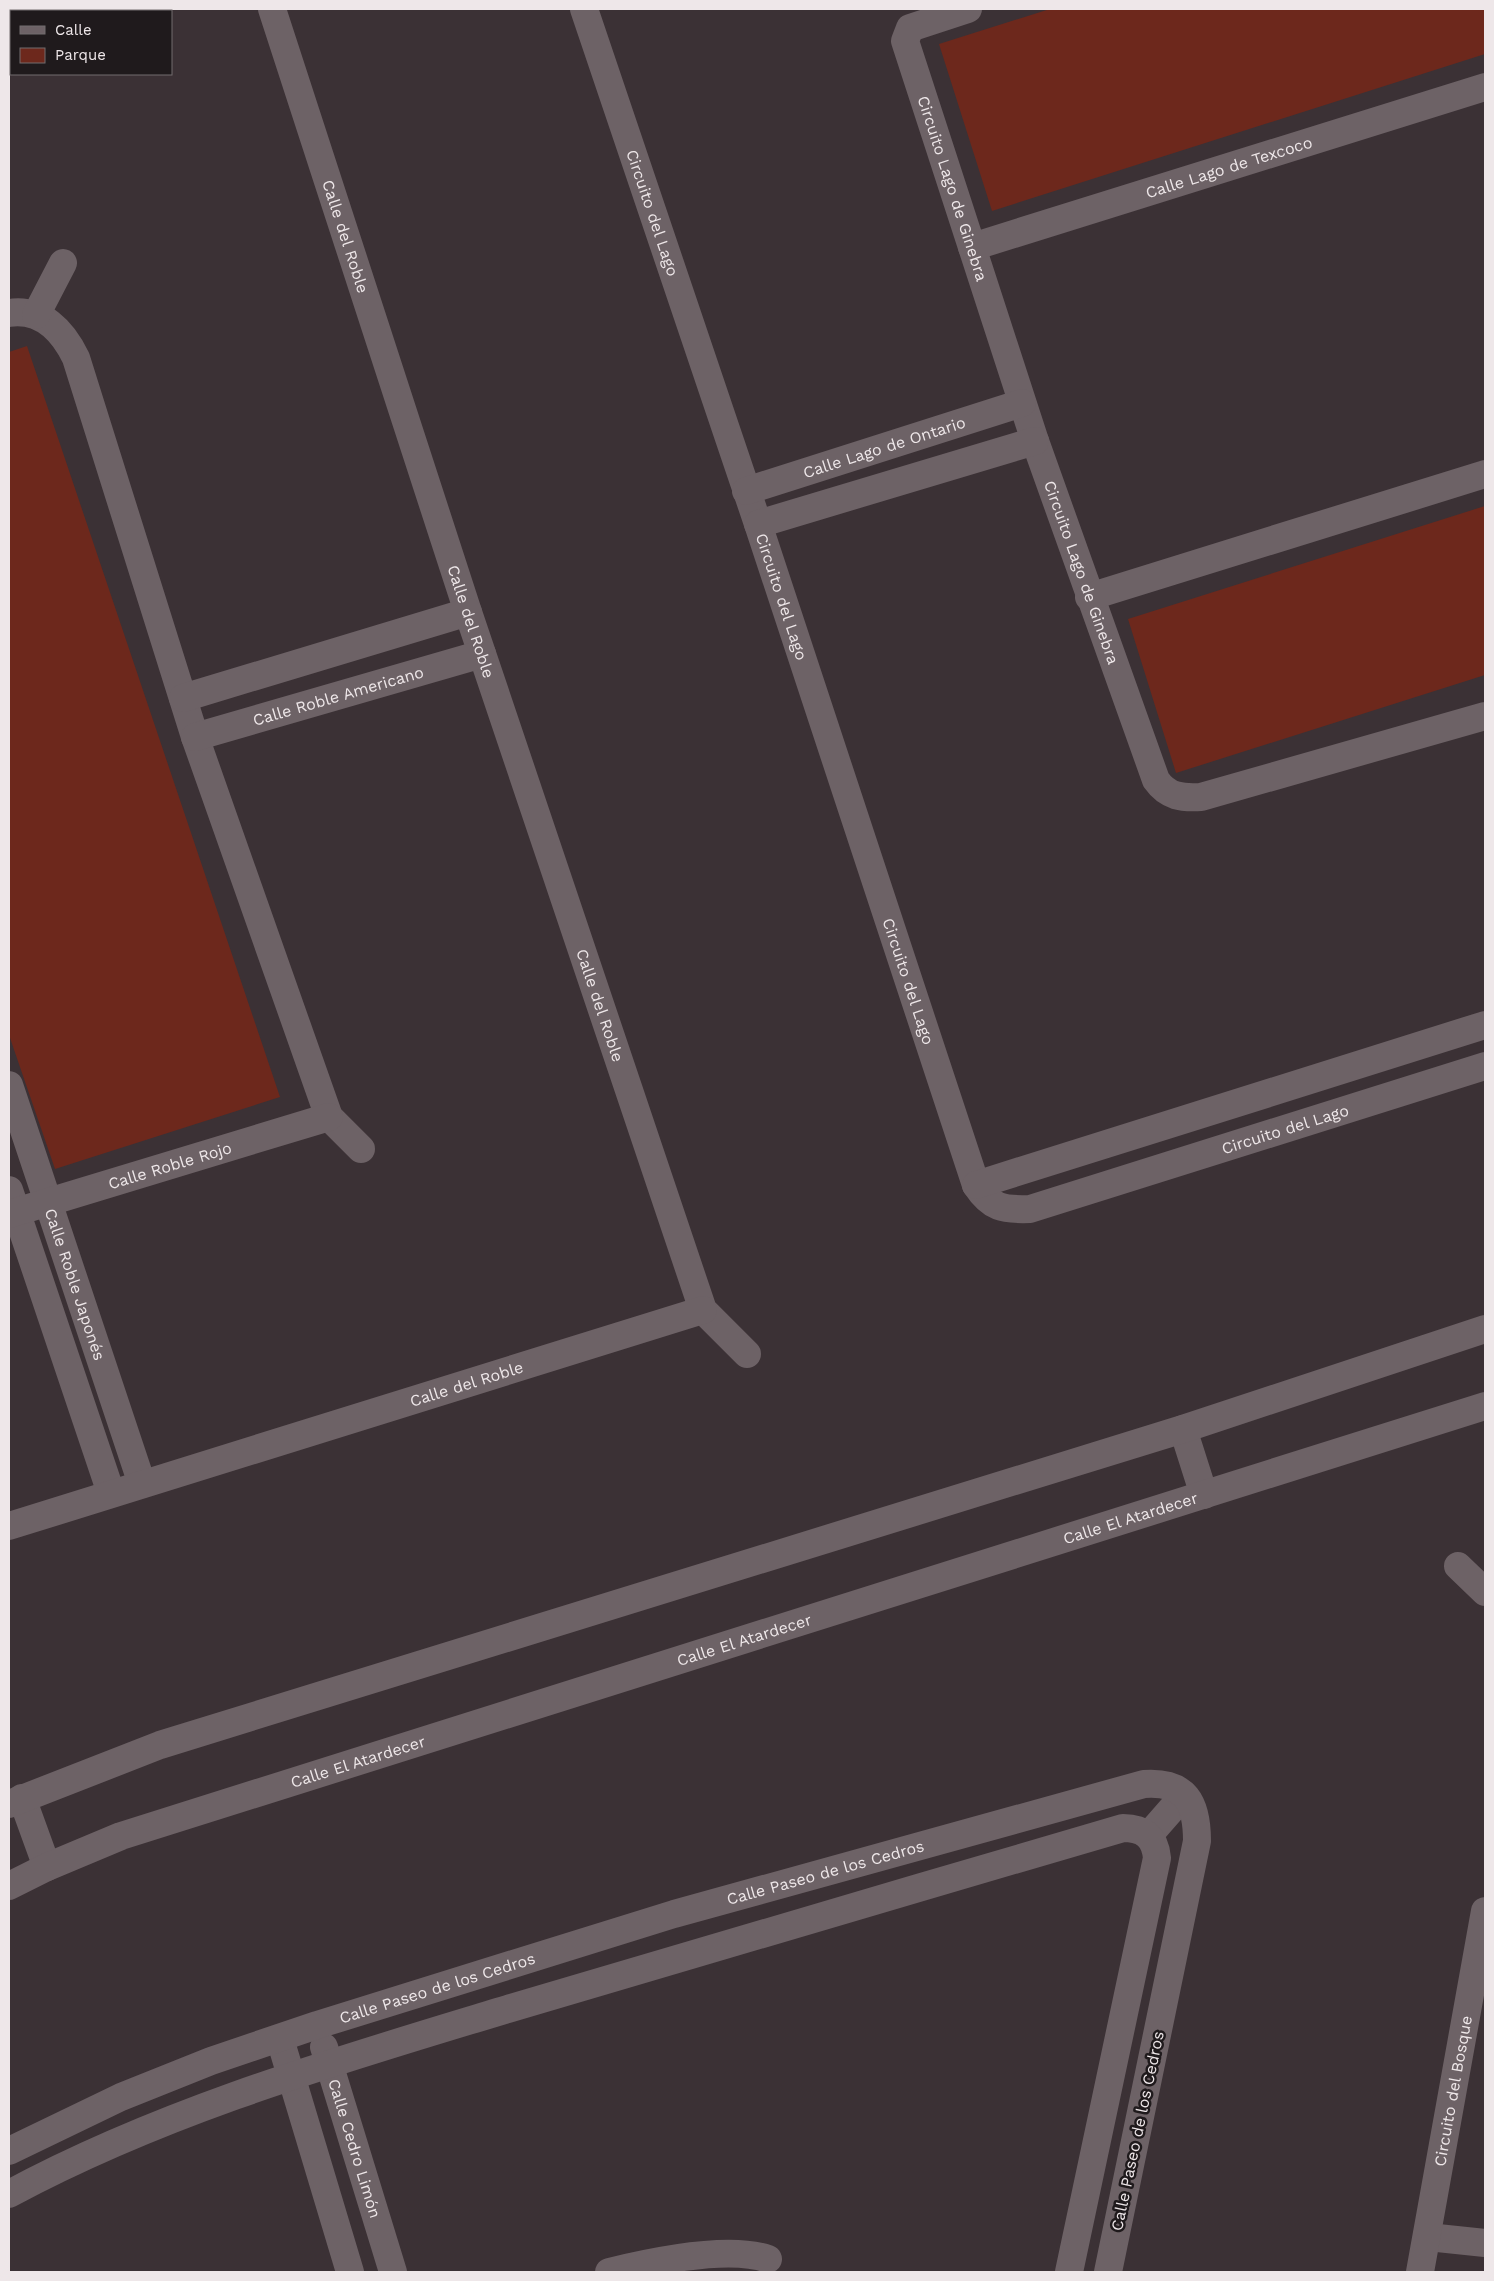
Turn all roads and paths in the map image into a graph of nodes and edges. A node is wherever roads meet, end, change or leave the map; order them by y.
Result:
1 (272, 9) edge
2 (584, 9) edge
3 (968, 9) edge
4 (1485, 88) edge
5 (972, 247) junction
6 (63, 263) dead end
7 (9, 313) edge
8 (36, 315) junction
9 (1022, 403) junction
10 (1035, 441) junction
11 (1485, 474) edge
12 (746, 491) junction
13 (758, 524) junction
14 (1089, 597) junction
15 (468, 612) junction
16 (482, 654) junction
17 (182, 698) junction
18 (1485, 716) edge
19 (195, 737) junction
20 (1485, 1025) edge
21 (1485, 1066) edge
22 (9, 1085) edge
23 (329, 1117) junction
24 (361, 1149) dead end
25 (976, 1185) junction
26 (48, 1202) junction
27 (11, 1205) edge
28 (703, 1310) junction
29 (1485, 1330) edge
30 (747, 1354) dead end
31 (1485, 1406) edge
32 (1183, 1429) junction
33 (142, 1484) junction
34 (111, 1493) junction
35 (1204, 1494) junction
36 (9, 1526) edge
37 (1458, 1566) dead end
38 (1485, 1592) edge
39 (1184, 1795) junction
40 (16, 1801) edge
41 (1149, 1836) junction
42 (47, 1867) junction
43 (9, 1886) edge
44 (1485, 1913) edge
45 (674, 1914) junction
46 (1482, 1952) edge
47 (681, 1957) junction
48 (317, 2025) junction
49 (280, 2039) junction
50 (328, 2063) junction
51 (291, 2077) junction
52 (9, 2151) edge
53 (9, 2194) edge
54 (1428, 2237) junction
55 (1485, 2243) edge
56 (1070, 2267) edge
57 (766, 2268) edge
58 (1108, 2271) edge
59 (350, 2272) edge
60 (393, 2272) edge
61 (609, 2272) edge
62 (1420, 2272) edge

1 - 15 street, Calle del Roble
2 - 12 street, Circuito del Lago
3 - 5 street, Circuito Lago de Ginebra
4 - 5 street, Calle Lago de Texcoco
5 - 9 street, Circuito Lago de Ginebra
6 - 8 street
7 - 8 street
8 - 17 street
9 - 10 street, Circuito Lago de Ginebra
9 - 12 street, Calle Lago de Ontario
10 - 13 street
10 - 14 street, Circuito Lago de Ginebra
11 - 14 street
12 - 13 street, Circuito del Lago
13 - 25 street, Circuito del Lago
14 - 18 street, Circuito Lago de Ginebra
15 - 16 street, Calle del Roble
15 - 17 street
16 - 19 street, Calle Roble Americano
16 - 28 street, Calle del Roble
17 - 19 street
19 - 23 street
20 - 25 street
21 - 25 street, Circuito del Lago
22 - 26 street, Calle Roble Japonés
23 - 24 street
23 - 26 street, Calle Roble Rojo
26 - 27 street, Calle Roble Rojo
26 - 33 street, Calle Roble Japonés
27 - 34 street, Calle Roble Japonés
28 - 30 street
28 - 33 street, Calle del Roble
29 - 32 street
31 - 35 street, Calle El Atardecer
32 - 35 street
32 - 40 street
33 - 34 street, Calle del Roble
34 - 36 street, Calle del Roble
35 - 42 street, Calle El Atardecer
37 - 38 street
39 - 41 street
39 - 45 street, Calle Paseo de los Cedros
39 - 58 street, Calle Paseo de los Cedros
40 - 42 street
41 - 47 street
41 - 56 street
42 - 43 street, Calle El Atardecer
44 - 46 street, Circuito del Bosque
45 - 47 street
45 - 48 street, Calle Paseo de los Cedros
46 - 54 street, Circuito del Bosque
47 - 50 street
48 - 49 street, Calle Paseo de los Cedros
48 - 50 street, Calle Cedro Limón
49 - 51 street
49 - 52 street, Calle Paseo de los Cedros
50 - 51 street
50 - 60 street, Calle Cedro Limón
51 - 53 street
51 - 59 street
54 - 55 street
54 - 62 street, Circuito del Bosque
56 - 58 street
57 - 61 street

